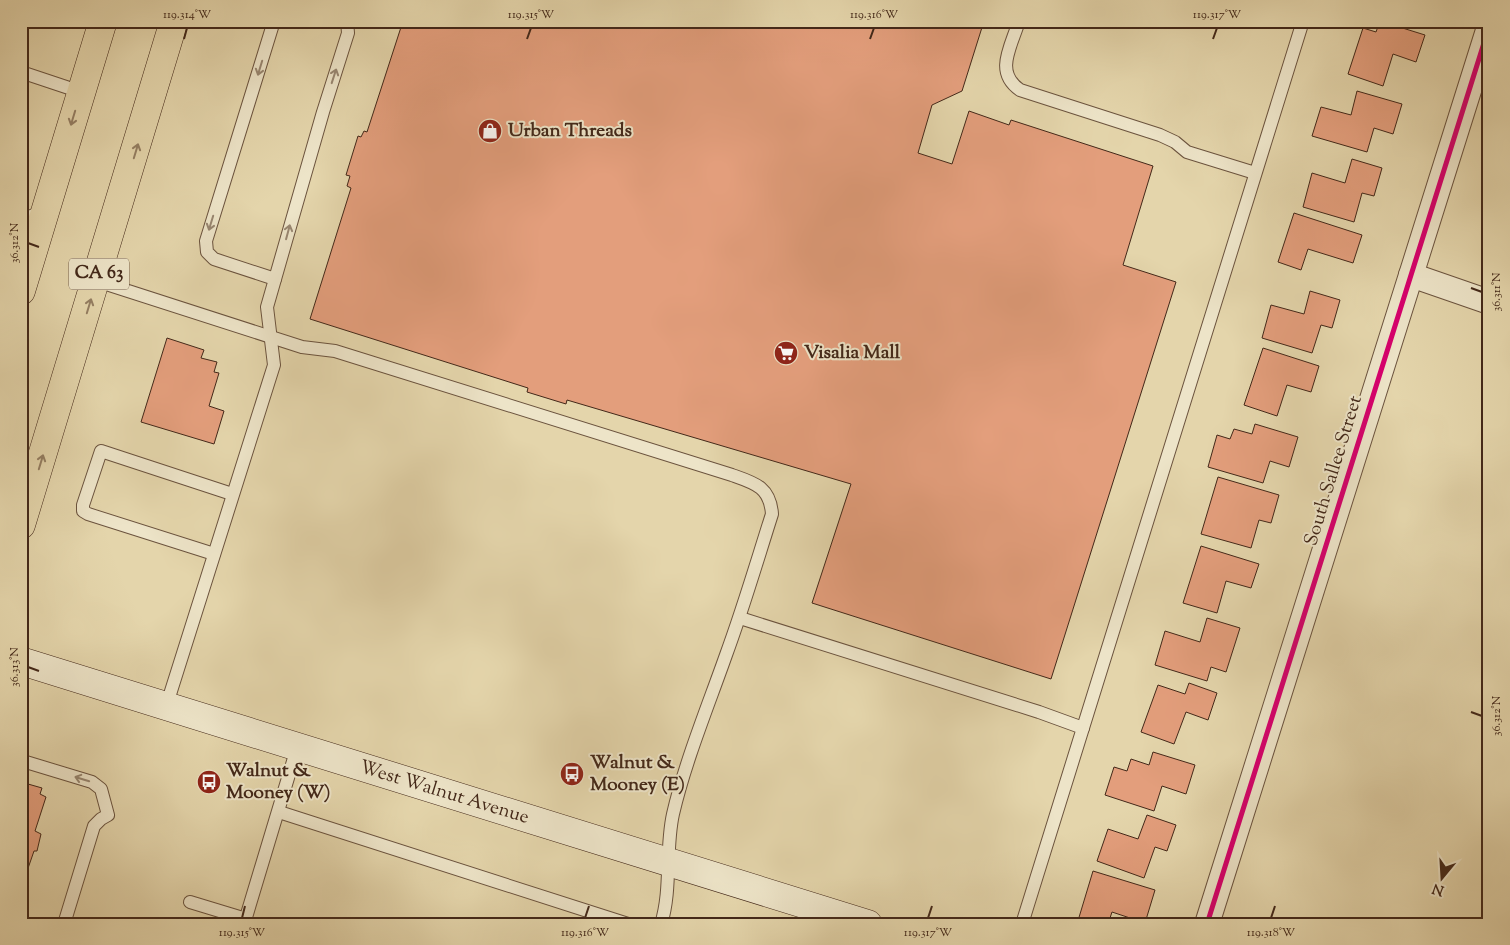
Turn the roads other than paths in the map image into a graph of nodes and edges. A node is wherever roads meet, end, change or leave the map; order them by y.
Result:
1 (103, 21) edge
2 (174, 21) edge
3 (274, 21) edge
4 (348, 21) edge
5 (1018, 21) edge
6 (1303, 21) edge
7 (1489, 27) edge
8 (21, 72) edge
9 (81, 92) junction
10 (1255, 173) junction
11 (46, 208) junction
12 (21, 221) edge
13 (1411, 275) junction
14 (275, 279) junction
15 (97, 281) junction
16 (21, 291) edge
17 (1489, 302) edge
18 (271, 338) junction
19 (232, 494) junction
20 (21, 525) edge
21 (214, 554) junction
22 (740, 618) junction
23 (21, 661) edge
24 (166, 707) junction
25 (1083, 728) junction
26 (297, 748) junction
27 (21, 763) edge
28 (279, 812) junction
29 (667, 862) junction
30 (190, 902) dead end
31 (21, 922) edge
32 (245, 922) edge
33 (28, 924) edge
34 (64, 924) edge
35 (628, 924) edge
36 (661, 924) edge
37 (868, 924) edge
38 (1022, 924) edge
39 (1207, 924) edge

1 - 9 main road
15 -> 2 main road, CA 63
3 -> 14 lane
14 -> 4 lane
5 - 10 lane
6 - 10 lane
7 - 13 street, South Sallee Street
8 - 9 lane
9 -> 11 main road
10 - 25 lane
11 - 12 lane
11 - 16 main road
13 - 17 street
13 - 39 street, South Sallee Street
14 - 18 lane
15 - 18 lane
20 -> 15 main road, CA 63
18 - 19 lane
18 - 22 lane
19 - 21 lane
19 - 21 lane
21 - 24 lane
22 - 25 lane
22 - 29 lane
23 - 24 main road, West Walnut Avenue
24 - 26 main road, West Walnut Avenue
25 - 38 lane
26 - 28 lane
26 - 29 main road, West Walnut Avenue
34 -> 27 lane
28 - 32 lane
28 - 35 lane
29 - 36 lane
29 - 37 main road, West Walnut Avenue
30 - 32 lane
31 - 33 lane

